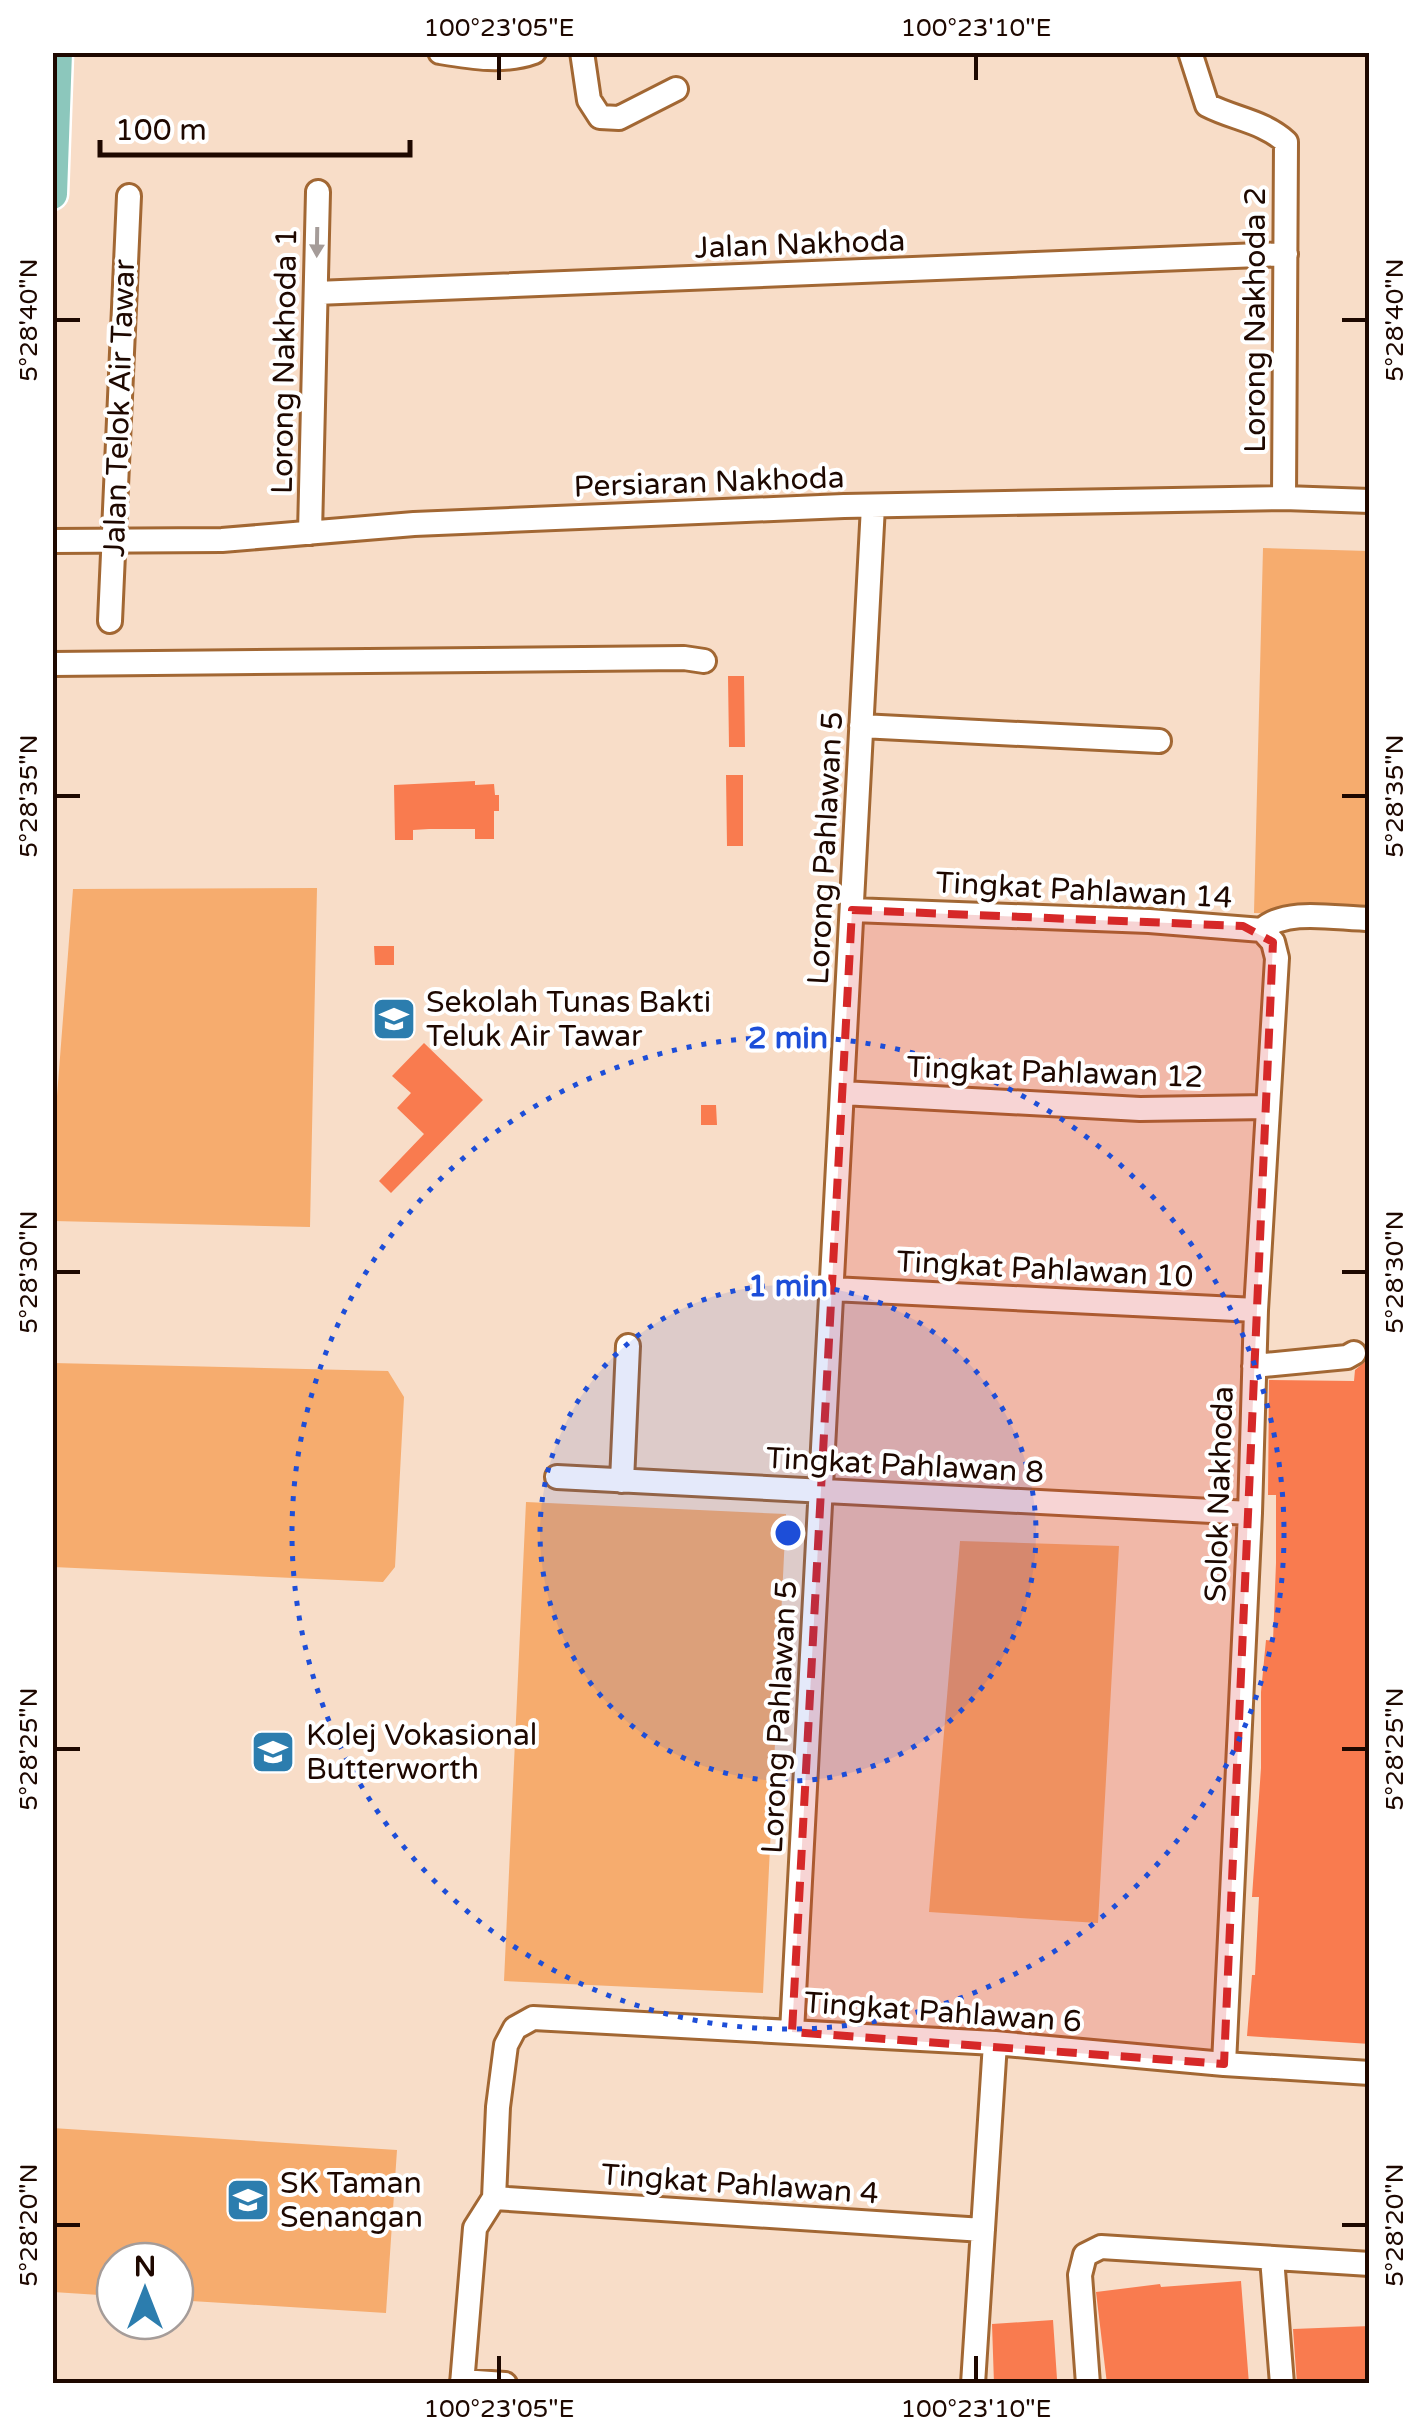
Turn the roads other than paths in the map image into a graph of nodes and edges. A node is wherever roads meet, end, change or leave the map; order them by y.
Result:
1 (57, 52) edge
2 (440, 52) edge
3 (534, 52) edge
4 (582, 52) edge
5 (1190, 52) edge
6 (676, 90) dead end
7 (318, 192) dead end
8 (52, 194) edge
9 (129, 196) dead end
10 (1286, 254) junction
11 (316, 293) junction
12 (1284, 498) junction
13 (1370, 502) edge
14 (873, 506) junction
15 (310, 533) junction
16 (52, 541) edge
17 (113, 543) junction
18 (110, 621) dead end
19 (704, 661) dead end
20 (52, 664) edge
21 (861, 726) junction
22 (1160, 740) dead end
23 (852, 910) junction
24 (1370, 920) edge
25 (1262, 930) junction
26 (842, 1093) junction
27 (1267, 1107) junction
28 (832, 1289) junction
29 (1256, 1310) junction
30 (628, 1346) dead end
31 (1354, 1353) dead end
32 (1254, 1366) junction
33 (557, 1478) dead end
34 (622, 1481) junction
35 (821, 1491) junction
36 (1250, 1513) junction
37 (792, 2032) junction
38 (994, 2042) junction
39 (1224, 2064) junction
40 (1370, 2073) edge
41 (494, 2198) junction
42 (983, 2230) junction
43 (1272, 2258) junction
44 (1370, 2264) edge
45 (462, 2382) edge
46 (505, 2384) edge
47 (973, 2384) edge
48 (1088, 2384) edge
49 (1282, 2384) edge

1 - 8 main road
2 - 3 street
4 - 6 street
5 - 10 street, Lorong Nakhoda 2
7 -> 11 street, Lorong Nakhoda 1
9 - 17 street, Jalan Telok Air Tawar
10 - 11 street, Jalan Nakhoda
10 - 12 street, Lorong Nakhoda 2
11 - 15 street, Lorong Nakhoda 1
12 - 13 street, Persiaran Nakhoda
12 - 14 street, Persiaran Nakhoda
14 - 15 street, Persiaran Nakhoda
14 - 21 street, Lorong Pahlawan 5
15 - 17 street, Persiaran Nakhoda
16 - 17 street, Persiaran Nakhoda
17 - 18 street, Jalan Telok Air Tawar
19 - 20 street
21 - 22 street
21 - 23 street, Lorong Pahlawan 5
23 - 25 street, Tingkat Pahlawan 14
23 - 26 street, Lorong Pahlawan 5
24 - 25 street, Tingkat Pahlawan 14
25 - 27 street, Solok Nakhoda
26 - 27 street, Tingkat Pahlawan 12
26 - 28 street, Lorong Pahlawan 5
27 - 29 street, Solok Nakhoda
28 - 29 street, Tingkat Pahlawan 10
28 - 35 street, Lorong Pahlawan 5
29 - 32 street, Solok Nakhoda
30 - 34 street
31 - 32 street
32 - 36 street, Solok Nakhoda
33 - 34 street, Tingkat Pahlawan 8
34 - 35 street, Tingkat Pahlawan 8
35 - 36 street, Tingkat Pahlawan 8
35 - 37 street, Lorong Pahlawan 5
36 - 39 street, Solok Nakhoda
37 - 38 street, Tingkat Pahlawan 6
37 - 41 street, Tingkat Pahlawan 6
38 - 39 street, Tingkat Pahlawan 6
38 - 42 street
39 - 40 street, Tingkat Pahlawan 6
41 - 42 street, Tingkat Pahlawan 4
41 - 45 street
42 - 47 street
43 - 44 street
43 - 48 street
43 - 49 street
45 - 46 street

